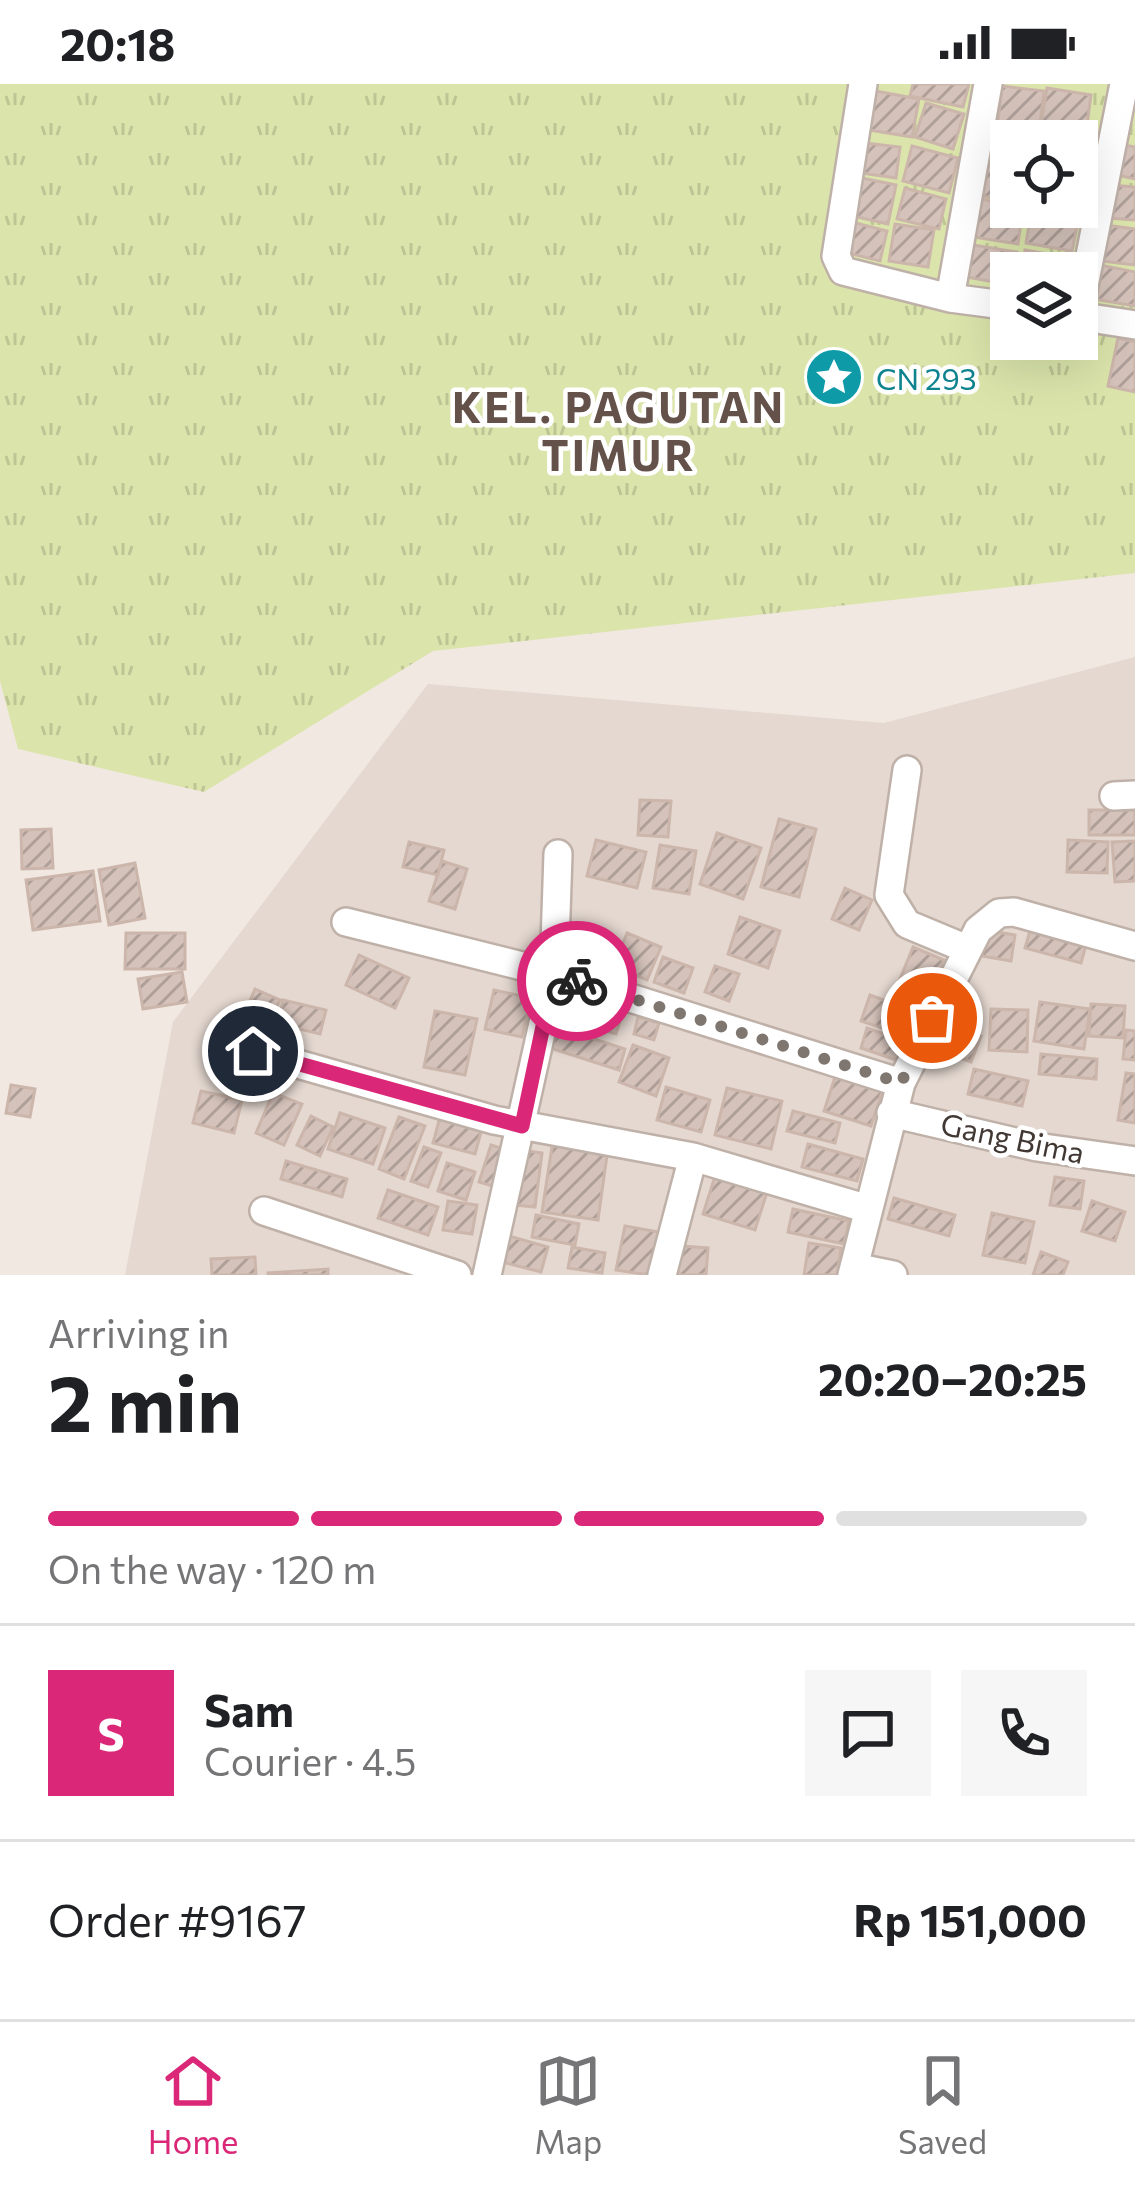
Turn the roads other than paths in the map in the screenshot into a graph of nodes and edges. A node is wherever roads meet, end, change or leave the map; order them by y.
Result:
1 (863, 84) edge
2 (988, 84) edge
3 (1124, 84) edge
4 (1090, 252) edge
5 (950, 298) junction
6 (990, 303) edge
7 (1098, 319) edge
8 (1135, 325) edge
9 (907, 770) dead end
10 (558, 854) dead end
11 (346, 922) dead end
12 (1135, 946) edge
13 (968, 949) junction
14 (554, 974) junction
15 (253, 1051) dead end
16 (901, 1083) junction
17 (891, 1114) junction
18 (522, 1126) junction
19 (693, 1157) junction
20 (1135, 1161) edge
21 (865, 1208) junction
22 (264, 1211) dead end
23 (853, 1271) edge
24 (458, 1275) edge
25 (488, 1275) edge
26 (662, 1275) edge
27 (893, 1275) edge

1 - 5 street
2 - 5 street
3 - 4 street
5 - 6 street
7 - 8 street
9 - 13 street
10 - 14 street
11 - 14 street
12 - 13 street
13 - 16 street
14 - 16 street
14 - 18 street
15 - 18 street
16 - 17 street
17 - 20 street, Gang Bima
17 - 21 street
18 - 19 street
18 - 25 street
19 - 21 street
19 - 26 street
21 - 23 street
22 - 24 street
23 - 27 street

